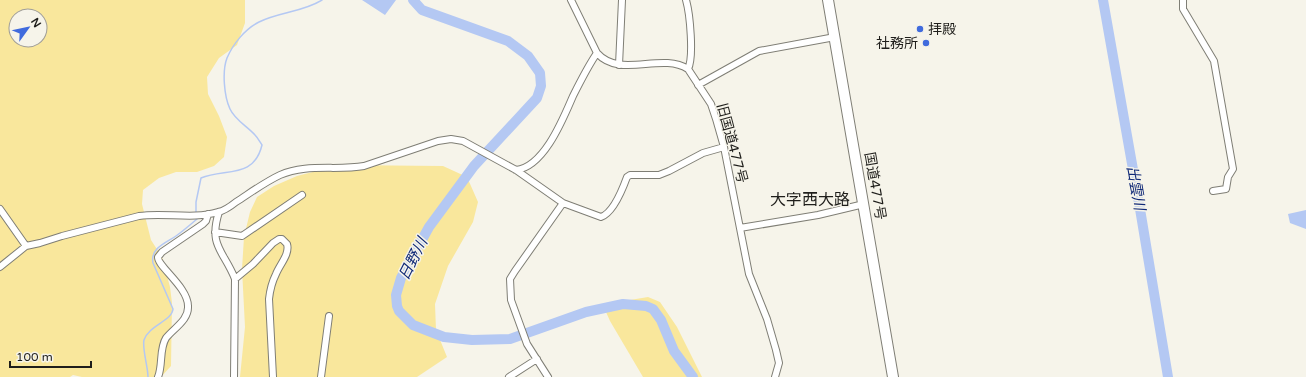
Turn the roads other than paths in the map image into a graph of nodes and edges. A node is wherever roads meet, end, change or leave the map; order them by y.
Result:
1 (571, 0) edge
2 (622, 0) edge
3 (686, 0) edge
4 (828, 0) edge
5 (1183, 0) edge
6 (835, 37) junction
7 (598, 53) junction
8 (619, 65) junction
9 (688, 68) junction
10 (698, 85) junction
11 (724, 146) junction
12 (516, 170) junction
13 (1213, 191) dead end
14 (302, 195) dead end
15 (562, 203) junction
16 (864, 204) junction
17 (0, 209) edge
18 (219, 212) junction
19 (206, 214) junction
20 (740, 228) junction
21 (215, 232) junction
22 (26, 246) junction
23 (0, 268) edge
24 (235, 279) junction
25 (329, 316) dead end
26 (537, 359) junction
27 (158, 377) edge
28 (234, 377) edge
29 (273, 377) edge
30 (321, 377) edge
31 (509, 377) edge
32 (548, 377) edge
33 (775, 377) edge
34 (893, 377) edge

1 - 7 street
2 - 8 street
3 - 9 street
4 - 6 highway, 国道477号
5 - 13 street
6 - 10 street
6 - 16 highway, 国道477号
7 - 8 street
7 - 12 street
8 - 9 street
9 - 10 street, 旧国道477号
10 - 11 street, 旧国道477号
11 - 15 street
11 - 20 street, 旧国道477号
12 - 15 street
12 - 18 street
14 - 21 street
15 - 26 street
16 - 20 street
16 - 34 highway, 国道477号
17 - 22 street
18 - 19 street
18 - 21 street
19 - 22 street
19 - 27 street
20 - 33 street, 旧国道477号
21 - 24 street
22 - 23 street
24 - 28 street
24 - 29 street
25 - 30 street
26 - 31 street
26 - 32 street

